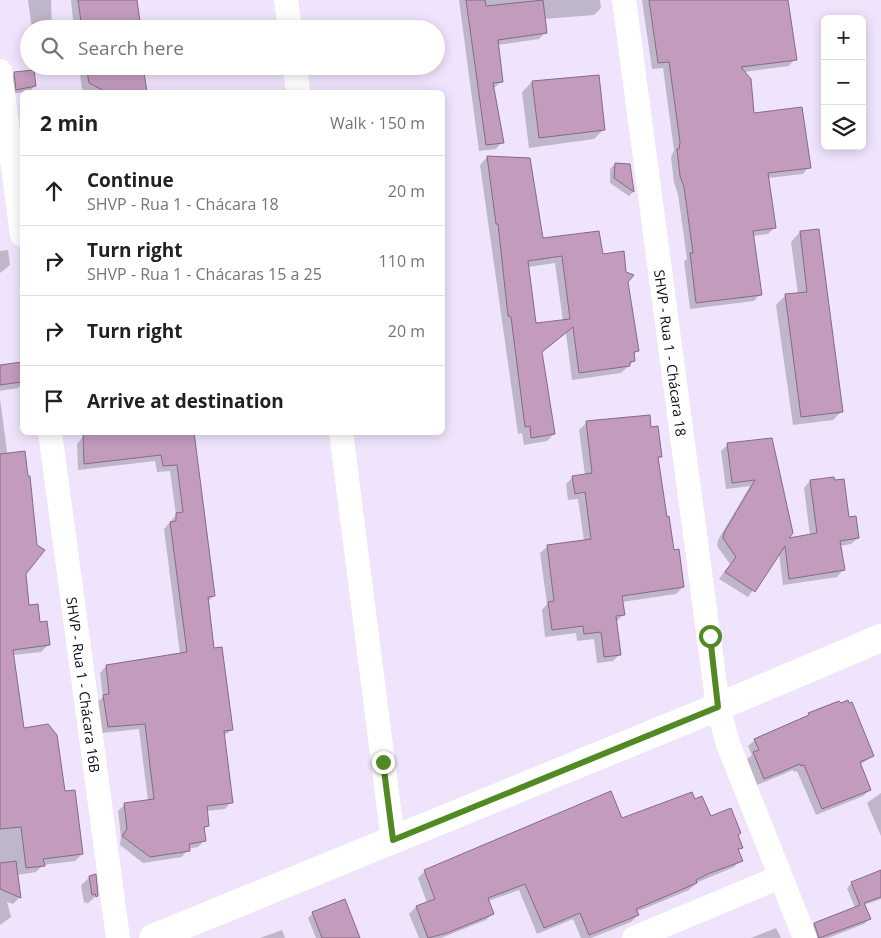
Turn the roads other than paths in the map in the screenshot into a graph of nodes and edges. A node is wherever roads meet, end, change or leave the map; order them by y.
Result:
1 (286, 0) edge
2 (624, 0) edge
3 (289, 20) edge
4 (0, 71) edge
5 (295, 75) edge
6 (298, 90) edge
7 (20, 220) edge
8 (50, 435) edge
9 (341, 435) edge
10 (881, 638) edge
11 (718, 707) junction
12 (393, 840) junction
13 (780, 877) junction
14 (118, 938) edge
15 (153, 938) edge
16 (634, 938) edge
17 (805, 938) edge

1 - 3 street
2 - 11 street, SHVP - Rua 1 - Chácara 18
4 - 7 street
5 - 6 street
8 - 14 street, SHVP - Rua 1 - Chácara 16B
9 - 12 street
10 - 11 street
11 - 12 street
11 - 13 street, SHVP - Rua 1 - Chácara 18
12 - 15 street
13 - 16 street
13 - 17 street, SHVP - Rua 1 - Chácara 18

